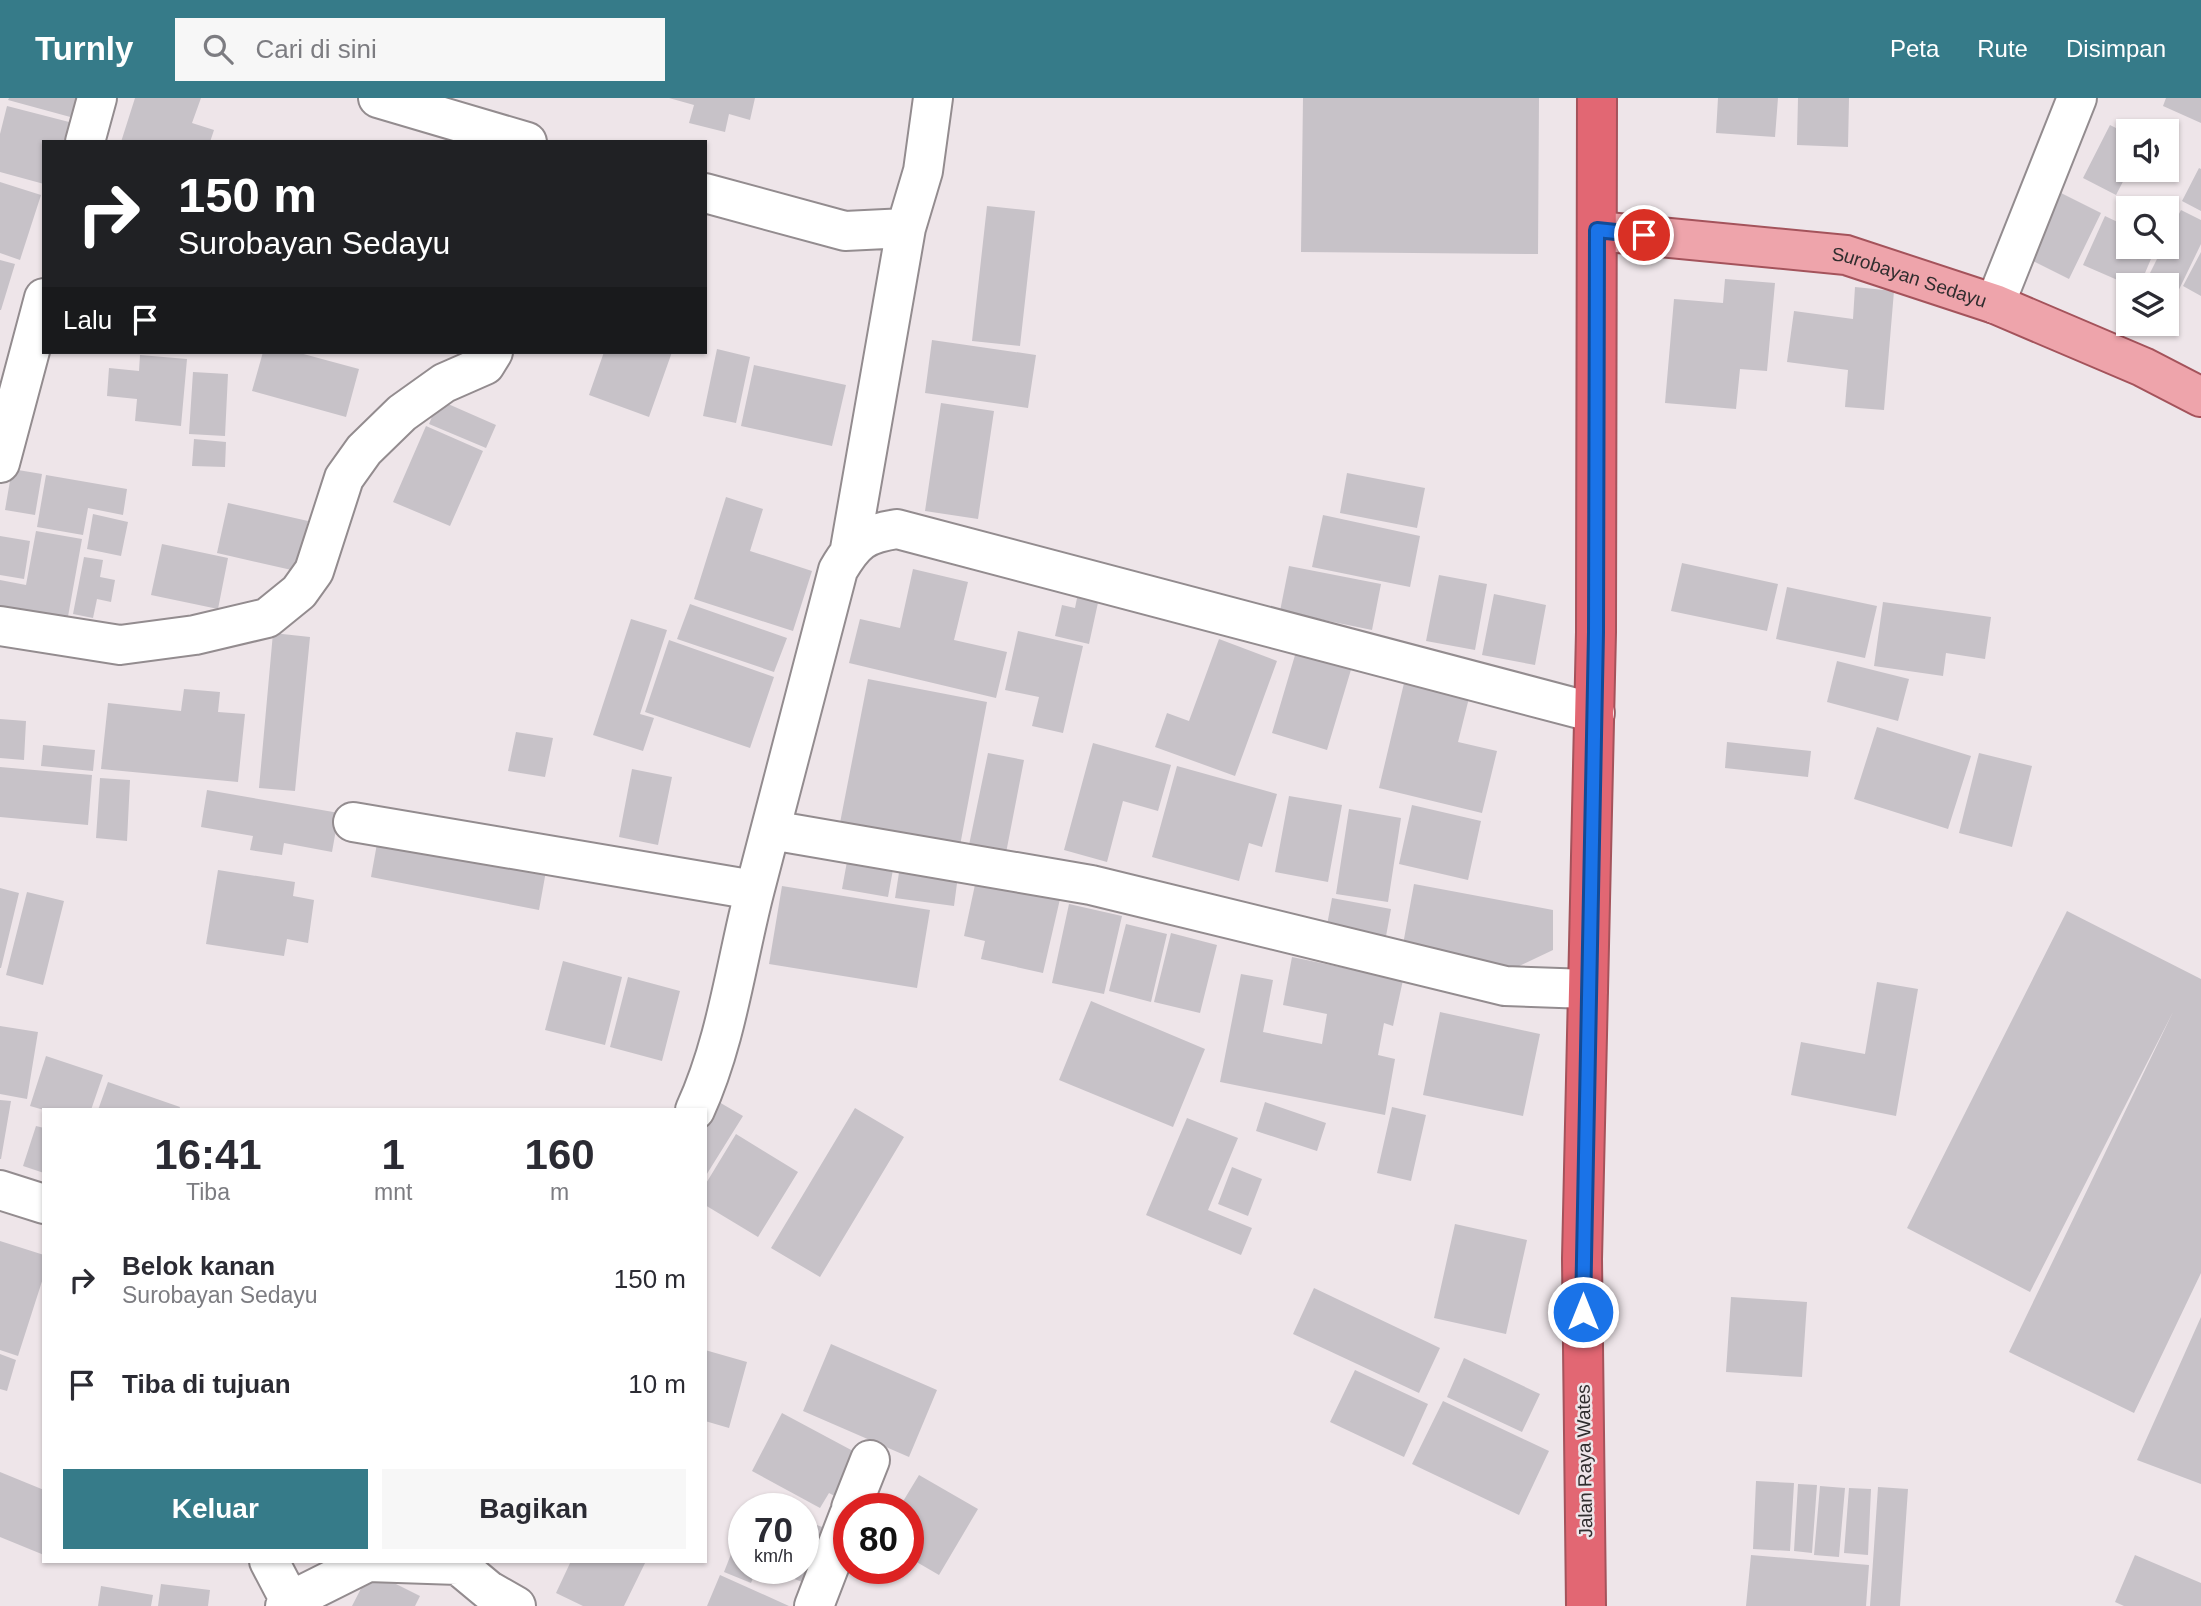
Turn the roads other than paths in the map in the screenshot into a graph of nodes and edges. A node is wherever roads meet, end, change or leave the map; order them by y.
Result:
1 (97, 98) edge
2 (378, 98) edge
3 (933, 98) edge
4 (1597, 98) edge
5 (2077, 98) edge
6 (86, 140) edge
7 (520, 140) edge
8 (707, 194) edge
9 (906, 228) junction
10 (1597, 230) junction
11 (1995, 304) junction
12 (42, 306) edge
13 (492, 354) edge
14 (2201, 397) edge
15 (0, 463) edge
16 (850, 549) junction
17 (0, 626) edge
18 (1595, 713) junction
19 (353, 822) dead end
20 (771, 830) junction
21 (754, 890) junction
22 (1588, 989) junction
23 (696, 1108) edge
24 (0, 1190) edge
25 (42, 1203) edge
26 (870, 1460) dead end
27 (857, 1493) edge
28 (833, 1557) edge
29 (270, 1563) edge
30 (366, 1563) edge
31 (459, 1563) edge
32 (287, 1603) edge
33 (516, 1606) edge
34 (814, 1606) edge
35 (1586, 1606) edge

1 - 6 street
2 - 7 street
3 - 9 street
4 - 10 highway, Jalan Raya Wates
5 - 11 street
8 - 9 street
9 - 16 street
10 - 11 main road, Surobayan Sedayu
10 - 18 highway, Jalan Raya Wates
11 - 14 main road, Surobayan Sedayu
12 - 15 street
13 - 17 street
16 - 18 street
16 - 20 street
18 - 22 highway, Jalan Raya Wates
19 - 21 street
20 - 21 street
20 - 22 street
21 - 23 street
22 - 35 highway, Jalan Raya Wates
24 - 25 street
26 - 27 street
28 - 34 street
29 - 32 street
30 - 32 street
31 - 33 street

